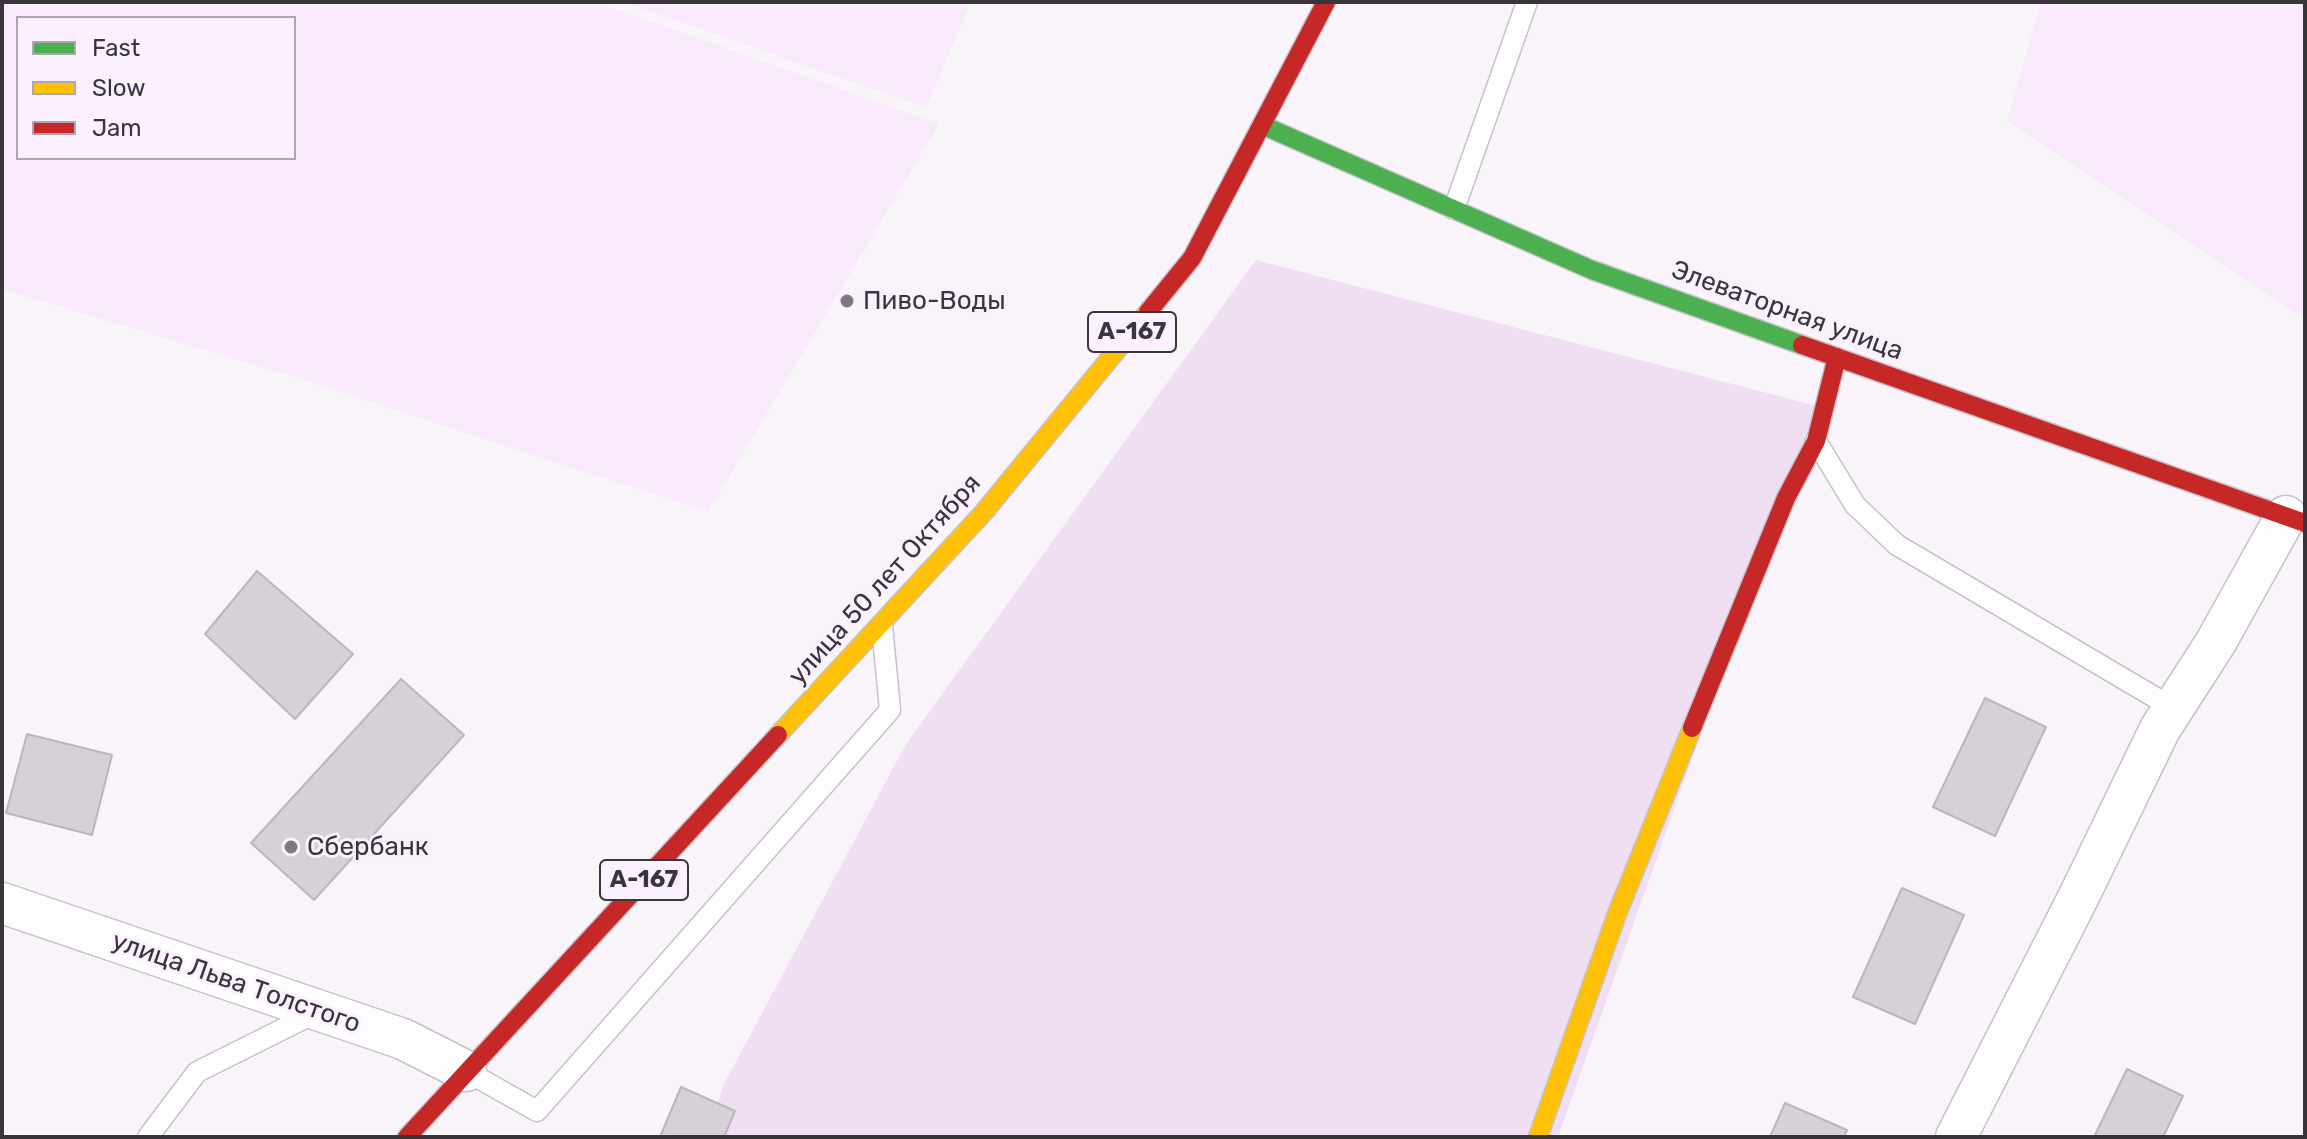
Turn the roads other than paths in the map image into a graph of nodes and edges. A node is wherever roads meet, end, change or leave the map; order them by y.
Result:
1 (1326, 2) edge
2 (1527, 2) edge
3 (1262, 125) junction
4 (1454, 209) junction
5 (1837, 357) junction
6 (1816, 441) junction
7 (2295, 519) edge
8 (881, 623) junction
9 (2173, 708) junction
10 (2, 903) edge
11 (319, 1011) junction
12 (466, 1071) junction
13 (148, 1137) edge
14 (407, 1137) edge
15 (1538, 1137) edge
16 (1956, 1137) edge

1 - 3 main road, улица 50 лет Октября / А-167
2 - 4 lane
3 - 4 main road, Элеваторная улица
3 - 8 main road, улица 50 лет Октября / А-167
4 - 5 main road, Элеваторная улица
5 - 6 main road
5 - 7 main road, Элеваторная улица
6 - 9 lane
6 - 15 main road
7 - 9 street
8 - 12 main road, улица 50 лет Октября / А-167
8 - 12 lane
9 - 16 street
10 - 11 street, улица Льва Толстого
11 - 12 street, улица Льва Толстого
11 - 13 lane
12 - 14 main road, улица 50 лет Октября / А-167

